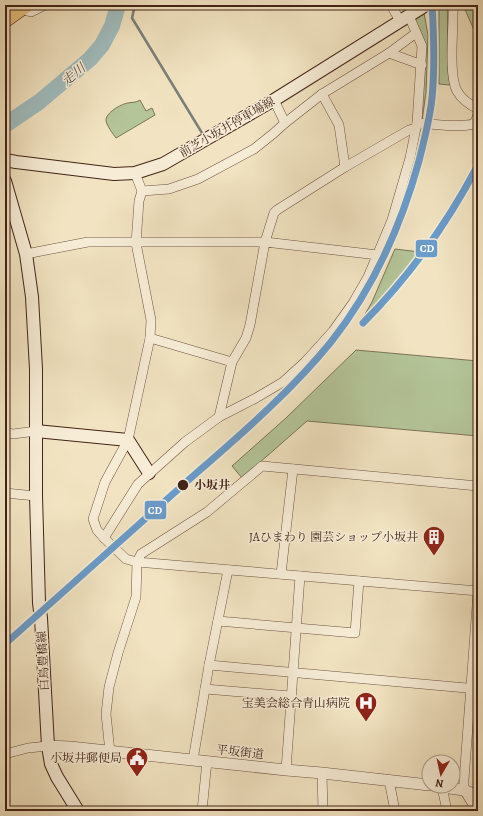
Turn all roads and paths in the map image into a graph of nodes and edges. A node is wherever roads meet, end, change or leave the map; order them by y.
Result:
1 (45, 5) edge
2 (391, 5) edge
3 (453, 5) edge
4 (23, 7) edge
5 (413, 11) edge
6 (5, 20) edge
7 (416, 33) junction
8 (389, 53) junction
9 (422, 65) junction
10 (322, 94) junction
11 (274, 100) junction
12 (478, 109) edge
13 (478, 115) edge
14 (285, 123) junction
15 (416, 125) junction
16 (5, 160) edge
17 (345, 167) junction
18 (135, 173) junction
19 (5, 181) edge
20 (142, 191) junction
21 (136, 242) junction
22 (265, 242) junction
23 (26, 254) junction
24 (378, 254) junction
25 (150, 338) junction
26 (232, 362) junction
27 (219, 417) junction
28 (36, 431) junction
29 (5, 432) edge
30 (128, 440) junction
31 (293, 468) junction
32 (149, 473) junction
33 (478, 486) edge
34 (5, 493) edge
35 (36, 496) junction
36 (104, 538) junction
37 (137, 562) junction
38 (228, 570) junction
39 (281, 574) junction
40 (300, 576) junction
41 (359, 581) junction
42 (478, 592) edge
43 (218, 621) junction
44 (296, 628) junction
45 (209, 665) junction
46 (292, 672) junction
47 (474, 688) edge
48 (205, 689) junction
49 (291, 696) junction
50 (48, 746) junction
51 (110, 752) junction
52 (5, 754) edge
53 (193, 760) junction
54 (207, 762) junction
55 (286, 770) junction
56 (322, 773) junction
57 (389, 780) junction
58 (421, 784) edge
59 (461, 790) edge
60 (464, 790) junction
61 (442, 794) edge
62 (478, 796) edge
63 (78, 811) edge
64 (202, 811) edge
65 (323, 811) edge
66 (395, 811) edge
67 (447, 811) edge
68 (477, 811) edge

1 - 4 street
2 - 5 street
3 - 12 street
4 - 6 highway
5 - 7 street
5 - 11 main road, 前芝小坂井停車場線
7 - 8 street
7 - 9 street
8 - 9 street
8 - 10 street
9 - 15 street
10 - 14 street
10 - 17 street
11 - 14 street
11 - 18 main road, 前芝小坂井停車場線
13 - 15 street
14 - 20 street
15 - 17 street
15 - 24 street
16 - 18 main road, 前芝小坂井停車場線
17 - 22 street
18 - 20 street
19 - 23 main road
20 - 21 street
21 - 22 street
21 - 23 street
21 - 25 street
22 - 24 street
22 - 26 street
23 - 28 main road
24 - 27 street
25 - 26 street
25 - 30 street
26 - 27 street
27 - 32 street
28 - 29 street
28 - 30 main road
28 - 35 main road, 白鳥豊橋線
30 - 32 main road
30 - 36 street
31 - 33 street
31 - 37 street
31 - 39 street
32 - 36 street
34 - 35 street
35 - 50 main road, 白鳥豊橋線
36 - 37 street
37 - 38 street
37 - 51 street
38 - 39 street
38 - 43 street
39 - 40 street
40 - 41 street
40 - 44 street
41 - 42 street
41 - 44 street
42 - 47 street
43 - 44 street
43 - 45 street
44 - 46 street
45 - 46 street
45 - 48 street
46 - 47 street
46 - 49 street
47 - 60 street
48 - 49 street
48 - 53 street
49 - 55 street
50 - 51 street, 平坂街道
50 - 52 street
50 - 63 main road, 白鳥豊橋線
51 - 53 street, 平坂街道
53 - 54 street, 平坂街道
54 - 55 street, 平坂街道
54 - 64 street
55 - 56 street, 平坂街道
56 - 57 street, 平坂街道
56 - 65 street
57 - 58 street, 平坂街道
57 - 66 street
59 - 60 street
60 - 62 street
60 - 68 street
61 - 67 street

